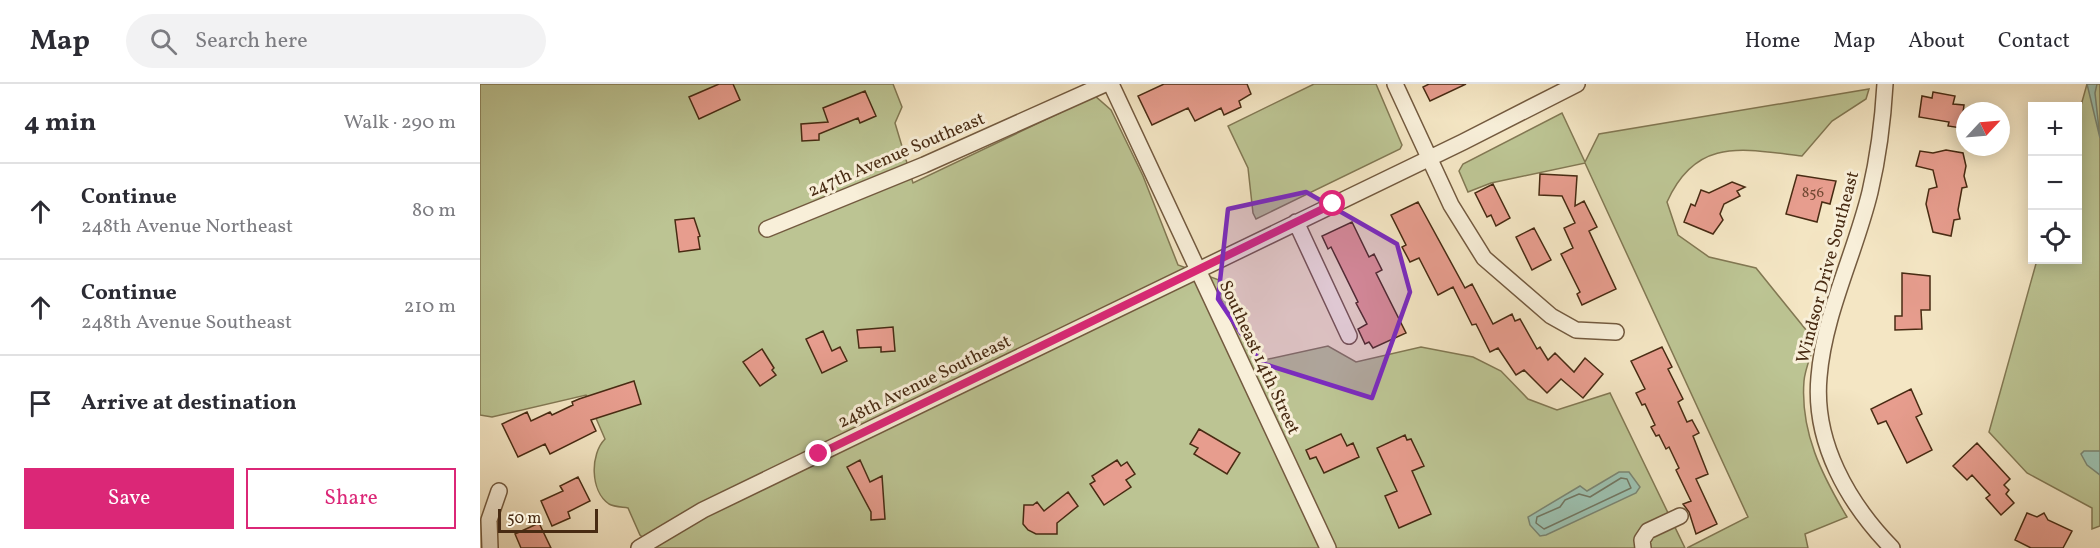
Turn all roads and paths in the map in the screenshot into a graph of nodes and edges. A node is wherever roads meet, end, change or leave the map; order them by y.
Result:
1 (1105, 84) edge
2 (1111, 84) edge
3 (1395, 84) edge
4 (1577, 84) edge
5 (1885, 84) edge
6 (1429, 157) junction
7 (1296, 222) junction
8 (767, 229) dead end
9 (1197, 270) junction
10 (1616, 332) dead end
11 (1350, 336) dead end
12 (500, 491) dead end
13 (1680, 516) dead end
14 (646, 547) edge
15 (490, 548) edge
16 (1328, 548) edge
17 (1643, 548) edge
18 (1892, 548) edge

1 - 8 street, 247th Avenue Southeast
2 - 9 street, Southeast 14th Street
3 - 6 street
4 - 6 street, 248th Avenue Southeast
5 - 18 street, Windsor Drive Southeast
6 - 7 street, 248th Avenue Southeast
6 - 10 street
7 - 9 street, 248th Avenue Southeast
7 - 11 street
9 - 14 street, 248th Avenue Southeast
9 - 16 street, Southeast 14th Street
12 - 15 street
13 - 17 street

